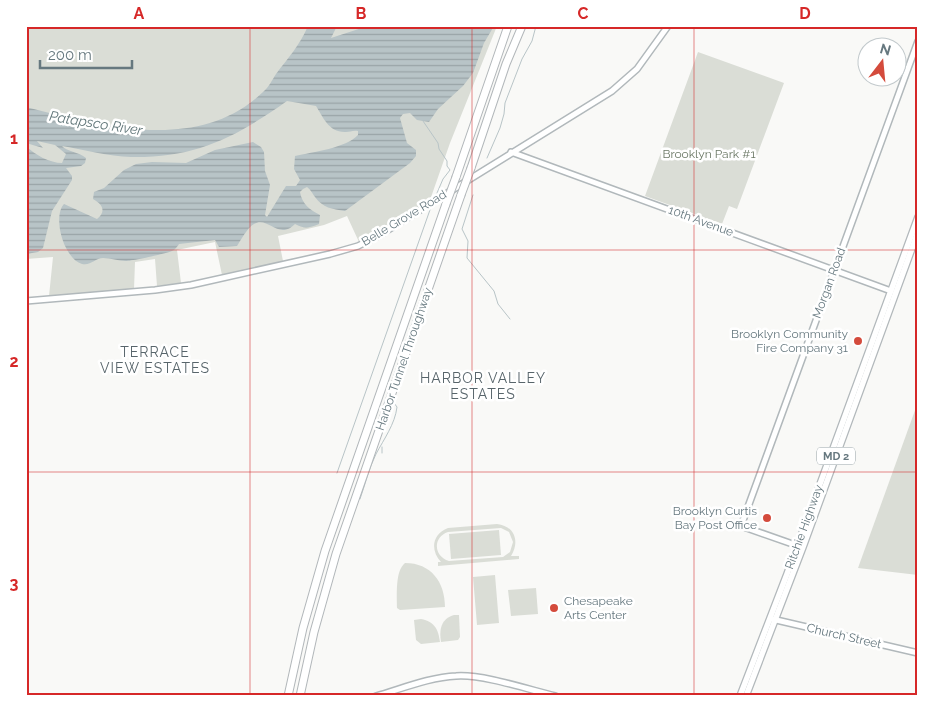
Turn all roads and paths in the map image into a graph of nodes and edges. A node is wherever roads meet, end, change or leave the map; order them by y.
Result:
1 (508, 26) edge
2 (522, 26) edge
3 (668, 26) edge
4 (918, 41) edge
5 (511, 152) junction
6 (918, 217) edge
7 (918, 232) edge
8 (834, 270) junction
9 (891, 291) junction
10 (26, 301) edge
11 (800, 546) junction
12 (772, 619) junction
13 (918, 653) edge
14 (288, 696) edge
15 (300, 696) edge
16 (376, 696) edge
17 (555, 696) edge
18 (740, 696) edge
19 (746, 696) edge

1 - 14 highway, Harbor Tunnel Throughway, bridge
2 - 15 highway, Harbor Tunnel Throughway, bridge
3 - 5 street, Belle Grove Road
4 - 8 street, Morgan Road
5 - 8 street, 10th Avenue
5 - 10 street, Belle Grove Road
6 - 9 main road, Ritchie Highway / MD 2
7 - 11 main road, Ritchie Highway / MD 2
8 - 9 street, 10th Avenue
8 - 11 street, Morgan Road
9 - 11 main road, Ritchie Highway / MD 2
11 - 12 main road, Ritchie Highway / MD 2
12 - 13 street, Church Street
12 - 18 main road, Ritchie Highway / MD 2
12 - 19 main road, Ritchie Highway / MD 2
16 - 17 street

